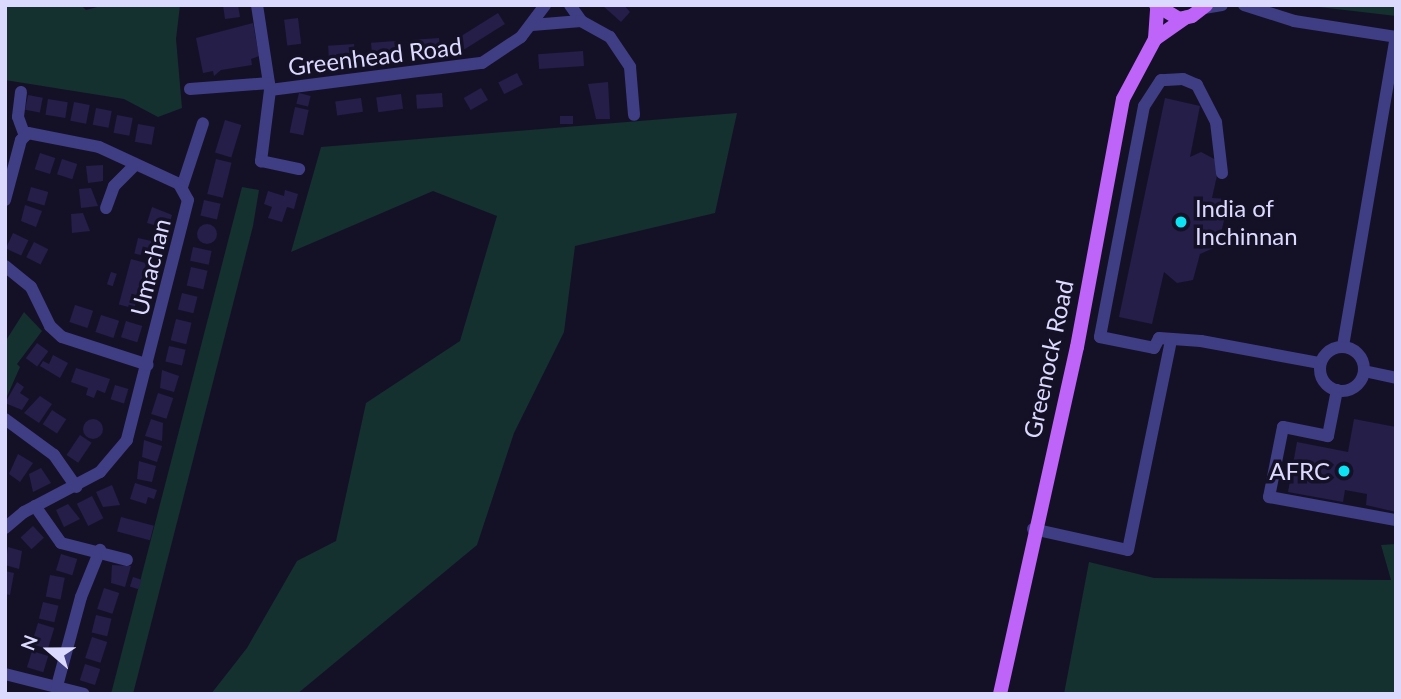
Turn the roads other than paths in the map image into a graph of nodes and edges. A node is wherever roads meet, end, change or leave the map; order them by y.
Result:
1 (257, 5) edge
2 (545, 5) edge
3 (570, 5) edge
4 (1222, 5) edge
5 (1244, 5) edge
6 (1157, 7) edge
7 (1205, 7) edge
8 (1185, 18) junction
9 (581, 21) junction
10 (532, 25) junction
11 (1396, 37) edge
12 (1155, 39) junction
13 (270, 87) junction
14 (190, 89) dead end
15 (21, 92) dead end
16 (634, 115) dead end
17 (203, 123) dead end
18 (25, 136) junction
19 (135, 165) junction
20 (299, 169) dead end
21 (1222, 173) dead end
22 (182, 187) junction
23 (5, 200) edge
24 (106, 208) dead end
25 (5, 266) edge
26 (1082, 319) junction
27 (1102, 324) junction
28 (1171, 340) junction
29 (1343, 346) junction
30 (1320, 363) junction
31 (148, 365) junction
32 (1364, 371) junction
33 (1396, 378) edge
34 (1337, 390) junction
35 (5, 419) edge
36 (76, 487) junction
37 (35, 506) junction
38 (1396, 520) edge
39 (5, 528) edge
40 (1033, 529) junction
41 (100, 550) junction
42 (127, 560) dead end
43 (5, 674) edge
44 (57, 686) junction
45 (85, 694) edge
46 (1000, 694) edge

1 - 13 street
2 - 10 street, Greenhead Road
3 - 9 street
4 - 7 street
5 - 11 street
6 - 8 main road
6 - 12 main road, Greenock Road
7 - 8 main road, Greenock Road
8 - 12 main road, Greenock Road
9 - 10 street
9 - 16 street
10 - 13 street, Greenhead Road
11 - 29 street
12 - 26 main road, Greenock Road
13 - 14 street, Greenhead Road
13 - 20 street
15 - 18 street
17 - 22 street
18 - 19 street, Umachan
18 - 23 street
19 - 22 street, Umachan
19 - 24 street
21 - 27 street
22 - 31 street, Umachan
25 - 31 street
26 - 27 street
26 - 40 main road, Greenock Road
27 - 28 street
28 - 30 street
28 - 40 street
29 - 30 street
29 - 32 street
30 - 34 street
31 - 36 street, Umachan
32 - 33 street
32 - 34 street
34 - 38 street
35 - 36 street
36 - 37 street, Umachan
37 - 39 street, Umachan
37 - 41 street
40 - 46 main road, Greenock Road
41 - 42 street
41 - 44 street
43 - 44 street
44 - 45 street

